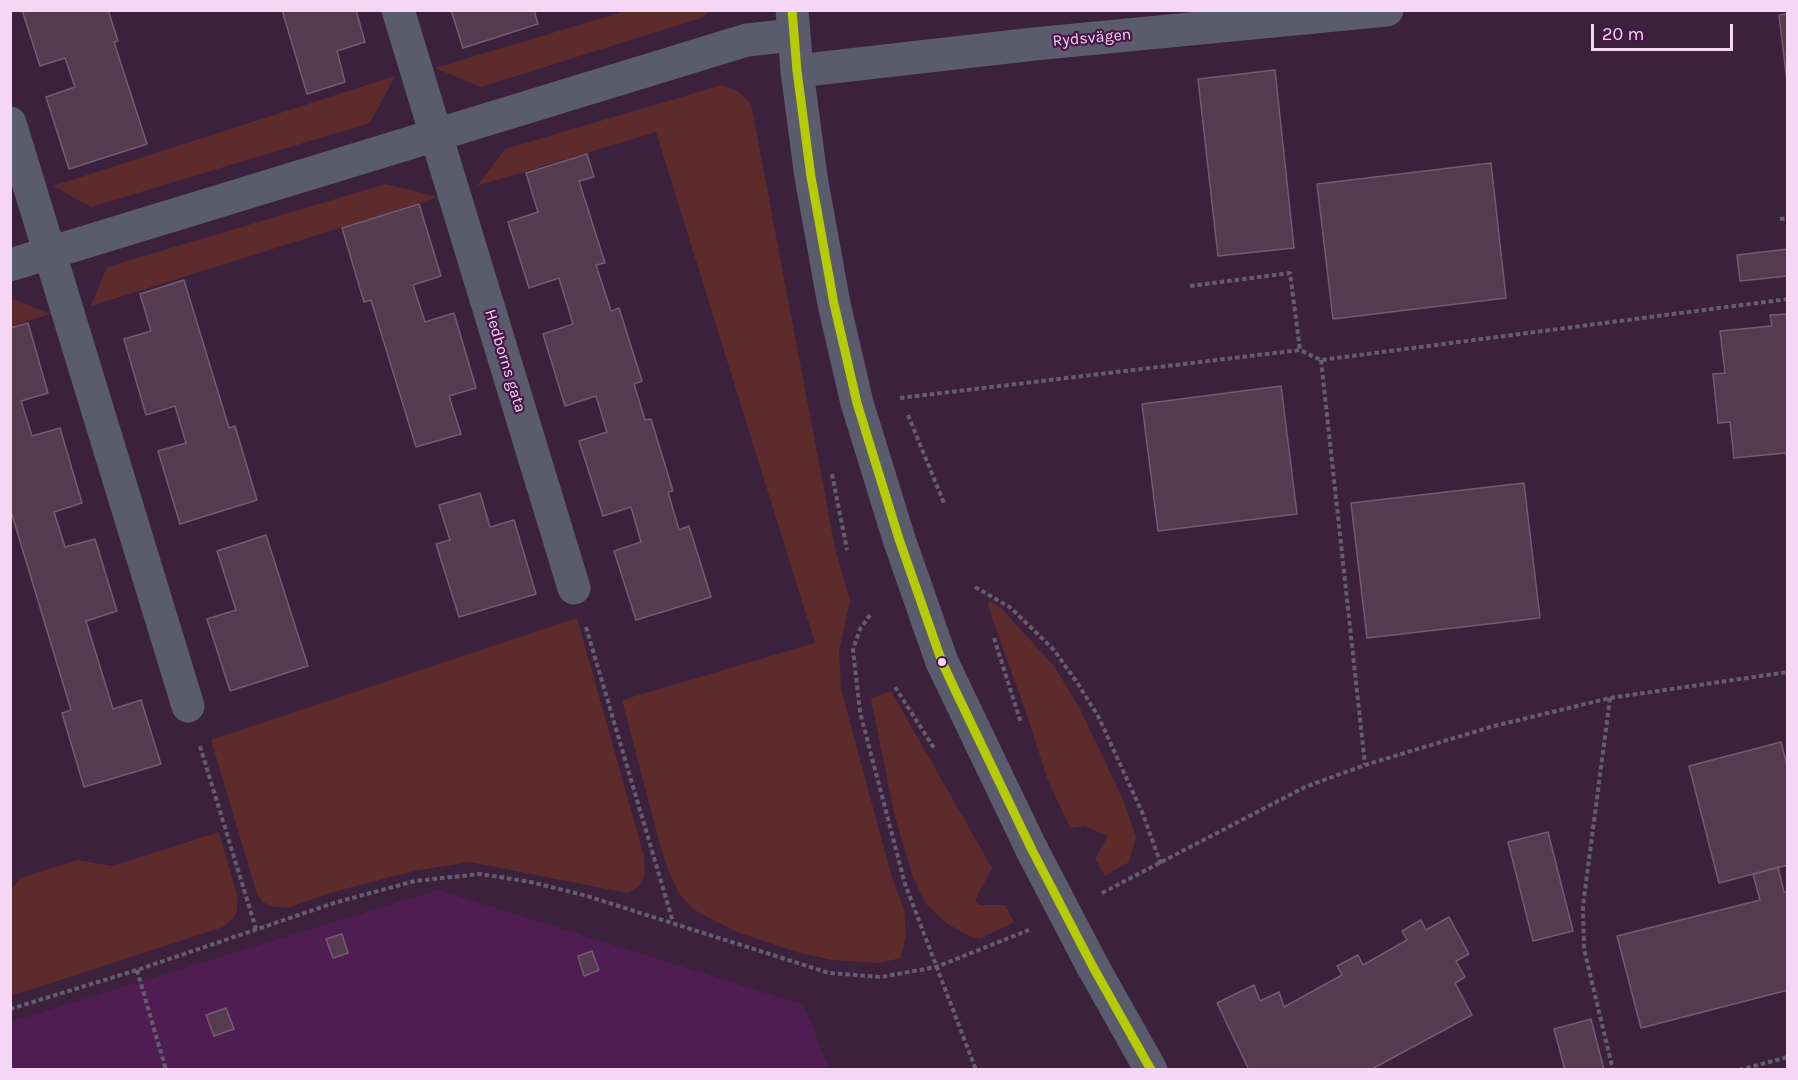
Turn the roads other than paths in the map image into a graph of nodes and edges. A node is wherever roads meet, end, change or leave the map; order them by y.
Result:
1 (398, 10) edge
2 (1380, 11) edge
3 (793, 23) edge
4 (797, 71) junction
5 (10, 123) edge
6 (435, 134) junction
7 (50, 253) junction
8 (10, 265) edge
9 (574, 588) road end
10 (188, 706) road end
11 (1151, 1070) edge

1 - 6 street, Hedborns gata
2 - 4 street, Rydsvägen
3 - 4 street
3 - 6 street
4 - 11 street, bridge
5 - 7 street
6 - 7 street
6 - 9 street, Hedborns gata
7 - 8 street
7 - 10 street

